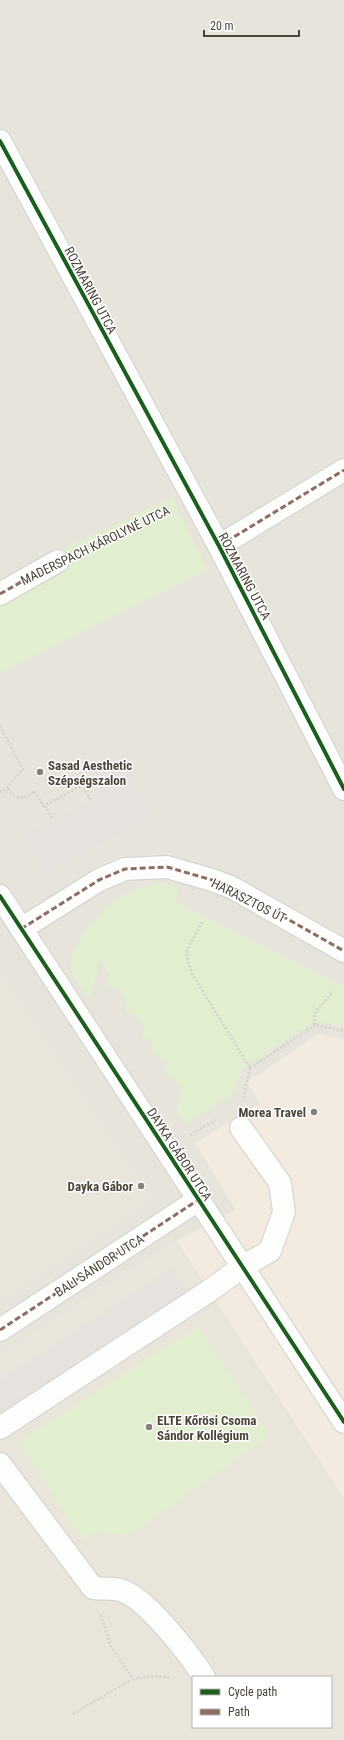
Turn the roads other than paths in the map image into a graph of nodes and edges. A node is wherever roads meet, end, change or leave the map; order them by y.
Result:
1 (0, 141) edge
2 (344, 470) edge
3 (219, 546) junction
4 (58, 561) road end
5 (0, 594) edge
6 (344, 788) edge
7 (0, 896) edge
8 (21, 929) junction
9 (344, 951) edge
10 (241, 1128) dead end
11 (198, 1200) junction
12 (242, 1267) junction
13 (0, 1330) edge
14 (344, 1422) edge
15 (0, 1428) edge
16 (0, 1464) edge
17 (203, 1676) edge

1 - 3 street, ROZMARING UTCA
2 - 3 street
3 - 6 street, ROZMARING UTCA
4 - 5 street, MADERSPACH KÁROLYNÉ UTCA
7 - 8 street, DAYKA GÁBOR UTCA
8 - 9 street, HARASZTOS ÚT
8 - 11 street, DAYKA GÁBOR UTCA
10 - 12 street
11 - 12 street, DAYKA GÁBOR UTCA
11 - 13 street, BALI SÁNDOR UTCA
12 - 14 street, DAYKA GÁBOR UTCA
12 - 15 street
16 - 17 street

